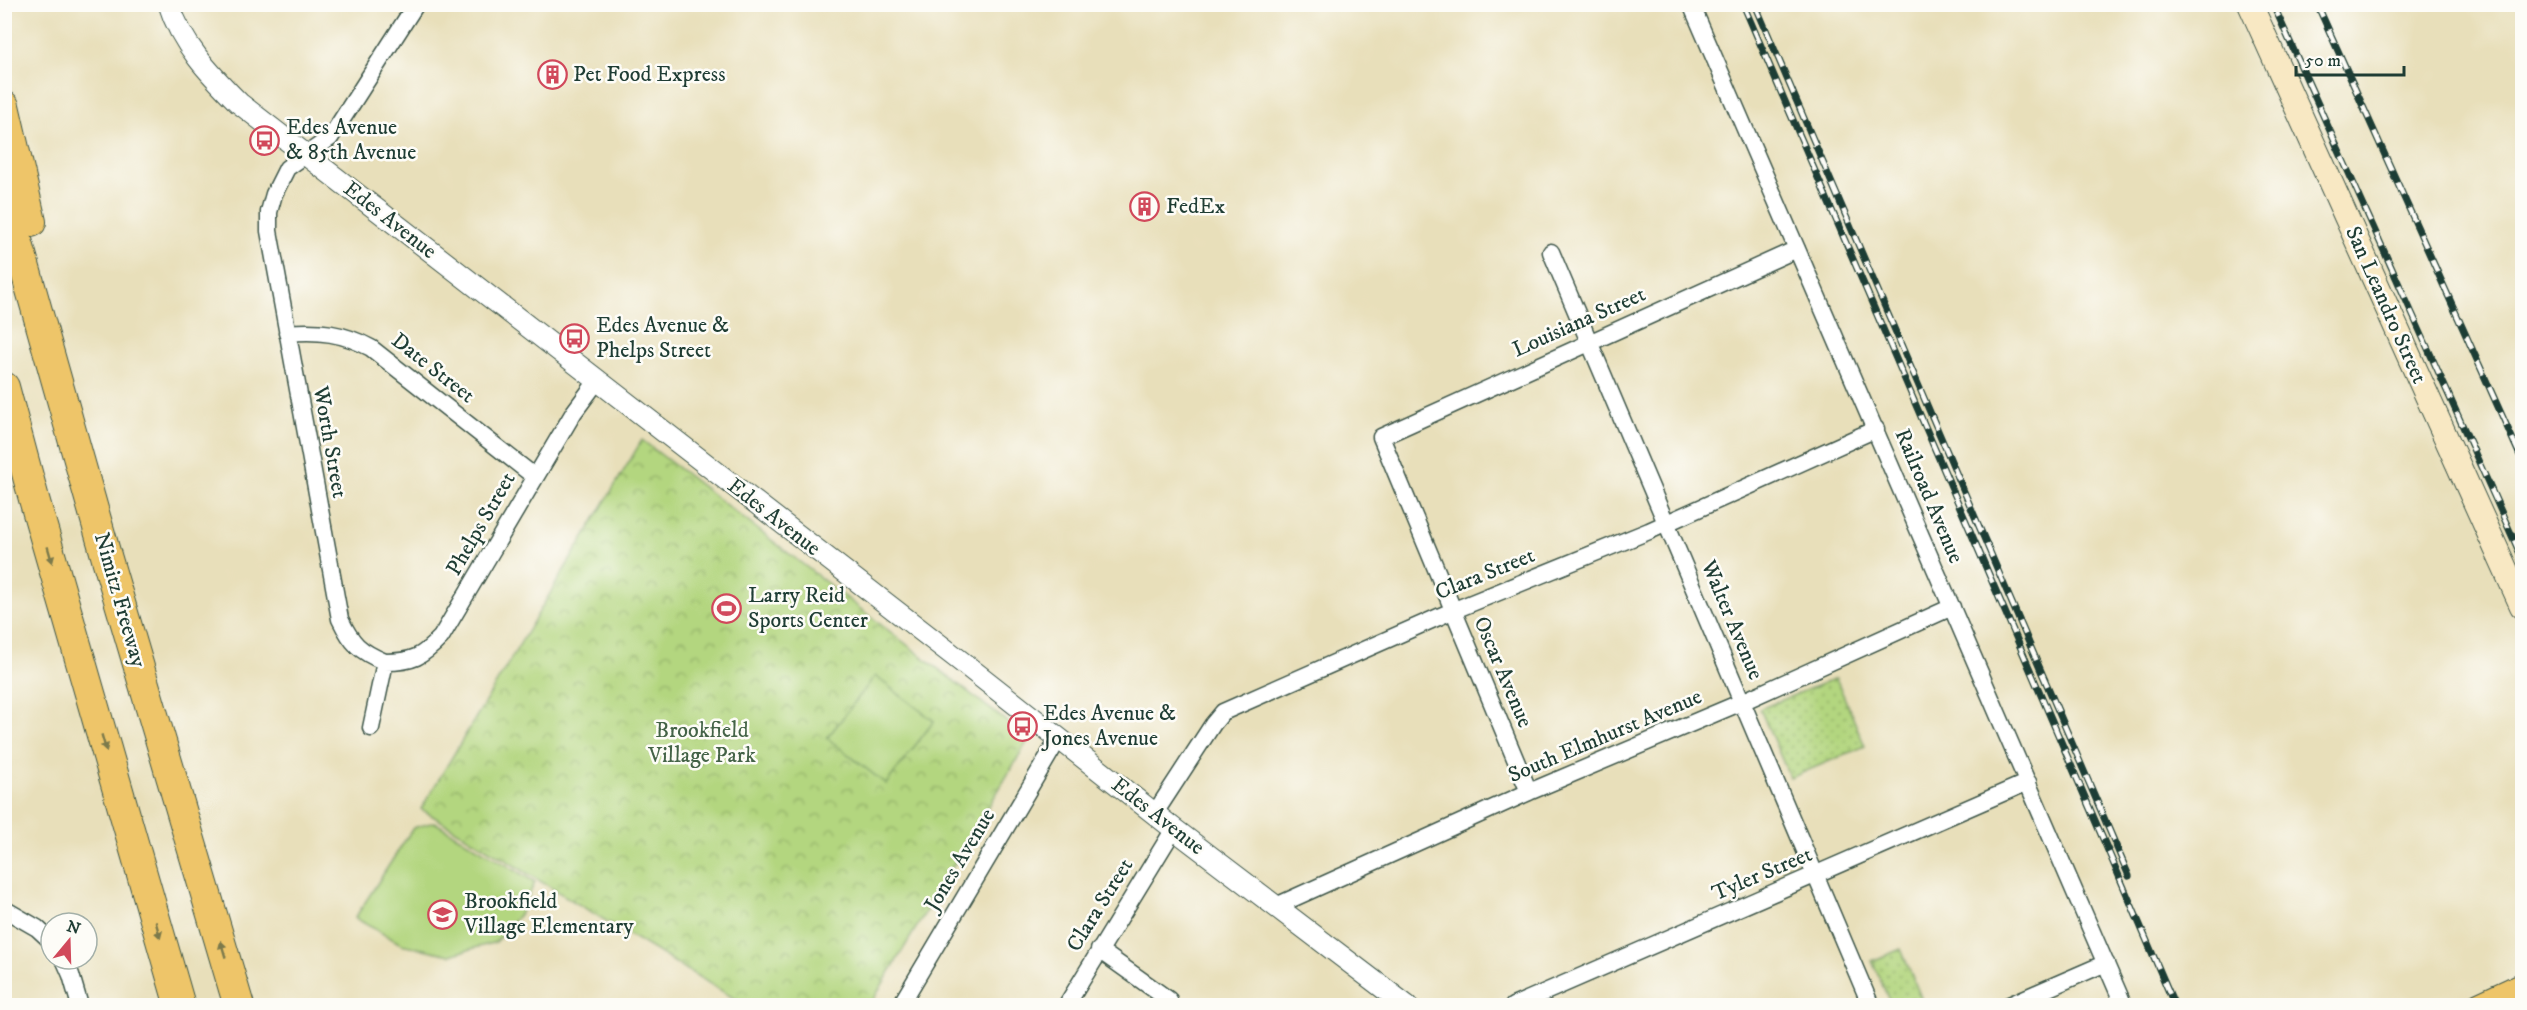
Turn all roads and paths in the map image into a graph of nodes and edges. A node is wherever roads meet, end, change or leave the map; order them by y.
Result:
1 (169, 4) edge
2 (416, 4) edge
3 (1691, 4) edge
4 (2250, 4) edge
5 (4, 106) edge
6 (306, 155) junction
7 (4, 194) edge
8 (1797, 249) junction
9 (1551, 252) dead end
10 (287, 333) junction
11 (1588, 342) junction
12 (597, 381) junction
13 (4, 387) edge
14 (1875, 429) junction
15 (1381, 437) joint
16 (4, 457) edge
17 (535, 477) junction
18 (34, 499) junction
19 (1666, 523) junction
20 (107, 559) junction
21 (2523, 606) edge
22 (1952, 607) junction
23 (1452, 611) junction
24 (385, 662) junction
25 (1742, 702) junction
26 (371, 728) dead end
27 (1059, 738) junction
28 (2028, 782) junction
29 (1529, 792) junction
30 (1155, 813) junction
31 (1174, 829) junction
32 (1816, 876) junction
33 (1276, 906) junction
34 (4, 909) edge
35 (39, 930) edge
36 (1099, 950) junction
37 (2106, 963) junction
38 (69, 971) edge
39 (2523, 986) edge
40 (1169, 1000) dead end
41 (1402, 1004) edge
42 (80, 1005) edge
43 (180, 1005) edge
44 (239, 1005) edge
45 (900, 1005) edge
46 (1066, 1005) edge
47 (1513, 1005) edge
48 (1871, 1005) edge
49 (2007, 1005) edge
50 (2124, 1005) edge
51 (2479, 1005) edge

1 - 6 street, Edes Avenue
2 - 6 street, Worth Street
3 - 8 street, Railroad Avenue
4 - 21 main road, San Leandro Street
5 - 20 highway
6 - 10 street, Worth Street
6 - 12 street, Edes Avenue
7 - 20 highway, Nimitz Freeway
8 - 11 street, Louisiana Street
8 - 14 street, Railroad Avenue
9 - 11 street, Walter Avenue
10 - 17 street, Date Street
10 - 24 street, Worth Street
11 - 15 street, Louisiana Street
11 - 19 street, Walter Avenue
12 - 17 street, Phelps Street
12 - 27 street, Edes Avenue
13 - 18 highway
14 - 19 street, Clara Street
14 - 22 street, Railroad Avenue
15 - 23 street, Oscar Avenue
16 - 18 highway
17 - 24 street, Phelps Street
18 -> 43 highway
19 - 23 street, Clara Street
19 - 25 street, Walter Avenue
44 -> 20 highway, Nimitz Freeway
22 - 25 street, South Elmhurst Avenue
22 - 28 street, Railroad Avenue
23 - 29 street, Oscar Avenue
23 - 30 street, Clara Street
24 - 26 street
25 - 29 street, South Elmhurst Avenue
25 - 32 street, Walter Avenue
27 - 30 street, Edes Avenue
27 - 45 street, Jones Avenue
28 - 32 street, Tyler Street
28 - 37 street, Railroad Avenue
29 - 33 street, South Elmhurst Avenue
30 - 31 street, Edes Avenue
31 - 33 street, Edes Avenue
31 - 36 street, Clara Street
32 - 47 street, Tyler Street
32 - 48 street, Walter Avenue
33 - 41 street, Edes Avenue
34 - 35 street
36 - 40 street
36 - 46 street, Clara Street
37 - 49 street
37 - 50 street, Railroad Avenue
38 - 42 street
39 - 51 main road

